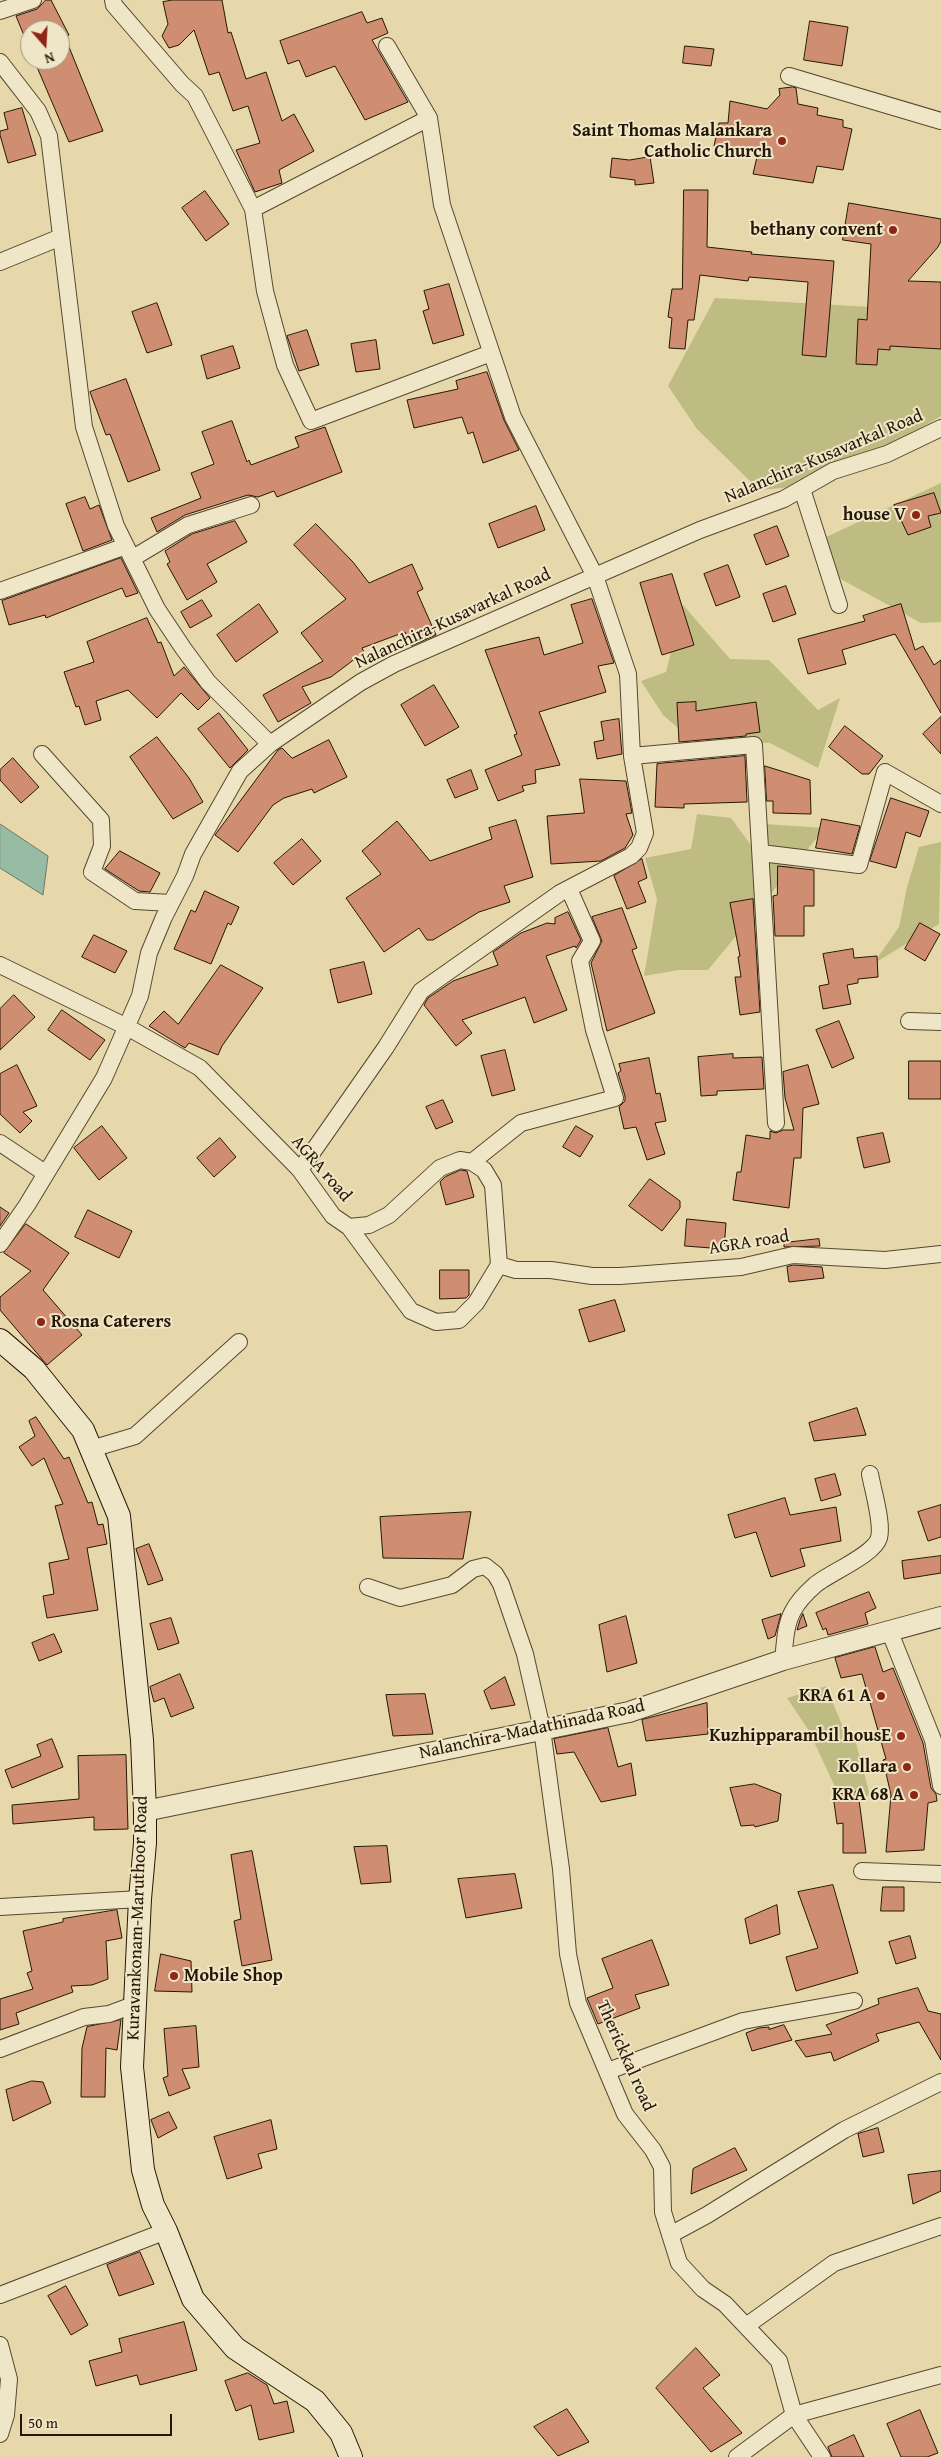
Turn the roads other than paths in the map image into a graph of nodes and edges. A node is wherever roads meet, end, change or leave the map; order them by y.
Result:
1 (33, 0) edge
2 (113, 0) edge
3 (0, 12) edge
4 (387, 46) dead end
5 (0, 62) edge
6 (788, 76) dead end
7 (429, 118) junction
8 (941, 121) edge
9 (252, 209) junction
10 (61, 237) junction
11 (0, 262) edge
12 (491, 353) junction
13 (941, 428) edge
14 (802, 489) junction
15 (251, 505) dead end
16 (130, 552) junction
17 (595, 576) junction
18 (0, 591) edge
19 (839, 605) dead end
20 (270, 744) junction
21 (42, 754) dead end
22 (632, 756) junction
23 (941, 804) edge
24 (761, 854) junction
25 (569, 889) junction
26 (171, 903) junction
27 (0, 965) edge
28 (910, 1022) dead end
29 (941, 1022) edge
30 (127, 1027) junction
31 (776, 1123) dead end
32 (0, 1143) edge
33 (472, 1162) junction
34 (300, 1170) junction
35 (45, 1173) junction
36 (349, 1226) junction
37 (0, 1244) edge
38 (941, 1254) edge
39 (499, 1265) junction
40 (0, 1340) edge
41 (238, 1342) dead end
42 (91, 1449) junction
43 (870, 1474) dead end
44 (368, 1587) dead end
45 (941, 1617) edge
46 (889, 1630) junction
47 (784, 1660) junction
48 (542, 1729) junction
49 (937, 1740) edge
50 (941, 1786) edge
51 (145, 1811) junction
52 (862, 1871) dead end
53 (941, 1874) edge
54 (140, 1899) junction
55 (0, 1907) edge
56 (854, 2001) dead end
57 (136, 2004) junction
58 (0, 2049) edge
59 (608, 2071) junction
60 (941, 2082) edge
61 (941, 2226) edge
62 (166, 2231) junction
63 (670, 2235) junction
64 (0, 2296) edge
65 (746, 2326) junction
66 (0, 2345) edge
67 (941, 2374) edge
68 (794, 2415) junction
69 (0, 2434) edge
70 (351, 2457) edge
71 (738, 2457) edge
72 (822, 2457) edge

1 - 3 street
2 - 9 street
4 - 7 street
5 - 10 street
6 - 8 street
7 - 9 street
7 - 12 street
9 - 12 street
10 - 11 street
10 - 16 street
12 - 17 street
13 - 14 street, Nalanchira-Kusavarkal Road
14 - 17 street, Nalanchira-Kusavarkal Road
14 - 19 street
15 - 16 street
16 - 18 street
16 - 20 street
17 - 20 street, Nalanchira-Kusavarkal Road
17 - 22 street
20 - 26 street, Nalanchira-Kusavarkal Road
21 - 26 street
22 - 24 street
22 - 25 street
23 - 24 street
24 - 31 street
25 - 33 street
25 - 34 street
26 - 30 street, Nalanchira-Kusavarkal Road
27 - 30 street, AGRA road
28 - 29 street
30 - 34 street, AGRA road
30 - 35 street, Nalanchira-Kusavarkal Road
32 - 35 street
33 - 36 street, AGRA road
33 - 39 street
34 - 36 street, AGRA road
35 - 37 street, Nalanchira-Kusavarkal Road
36 - 39 street
38 - 39 street, AGRA road
40 - 42 main road, Kuravankonam-Maruthoor Road
41 - 42 street
42 - 51 main road, Kuravankonam-Maruthoor Road
43 - 47 street
44 - 48 street, Therickkal road
45 - 46 street, Nalanchira-Madathinada Road
46 - 47 street, Nalanchira-Madathinada Road
46 - 49 street
47 - 48 street, Nalanchira-Madathinada Road
48 - 51 street, Nalanchira-Madathinada Road
48 - 59 street, Therickkal road
49 - 50 street
51 - 54 main road, Kuravankonam-Maruthoor Road
52 - 53 street
54 - 55 street
54 - 57 main road, Kuravankonam-Maruthoor Road
56 - 59 street
57 - 58 street
57 - 62 main road, Kuravankonam-Maruthoor Road
59 - 63 street, Therickkal road
60 - 63 street
61 - 65 street
62 - 64 street
62 - 70 main road, Kuravankonam-Maruthoor Road
63 - 65 street, Therickkal road
65 - 68 street, Therickkal road
66 - 69 street
67 - 68 street
68 - 71 street
68 - 72 street, Therickkal road

